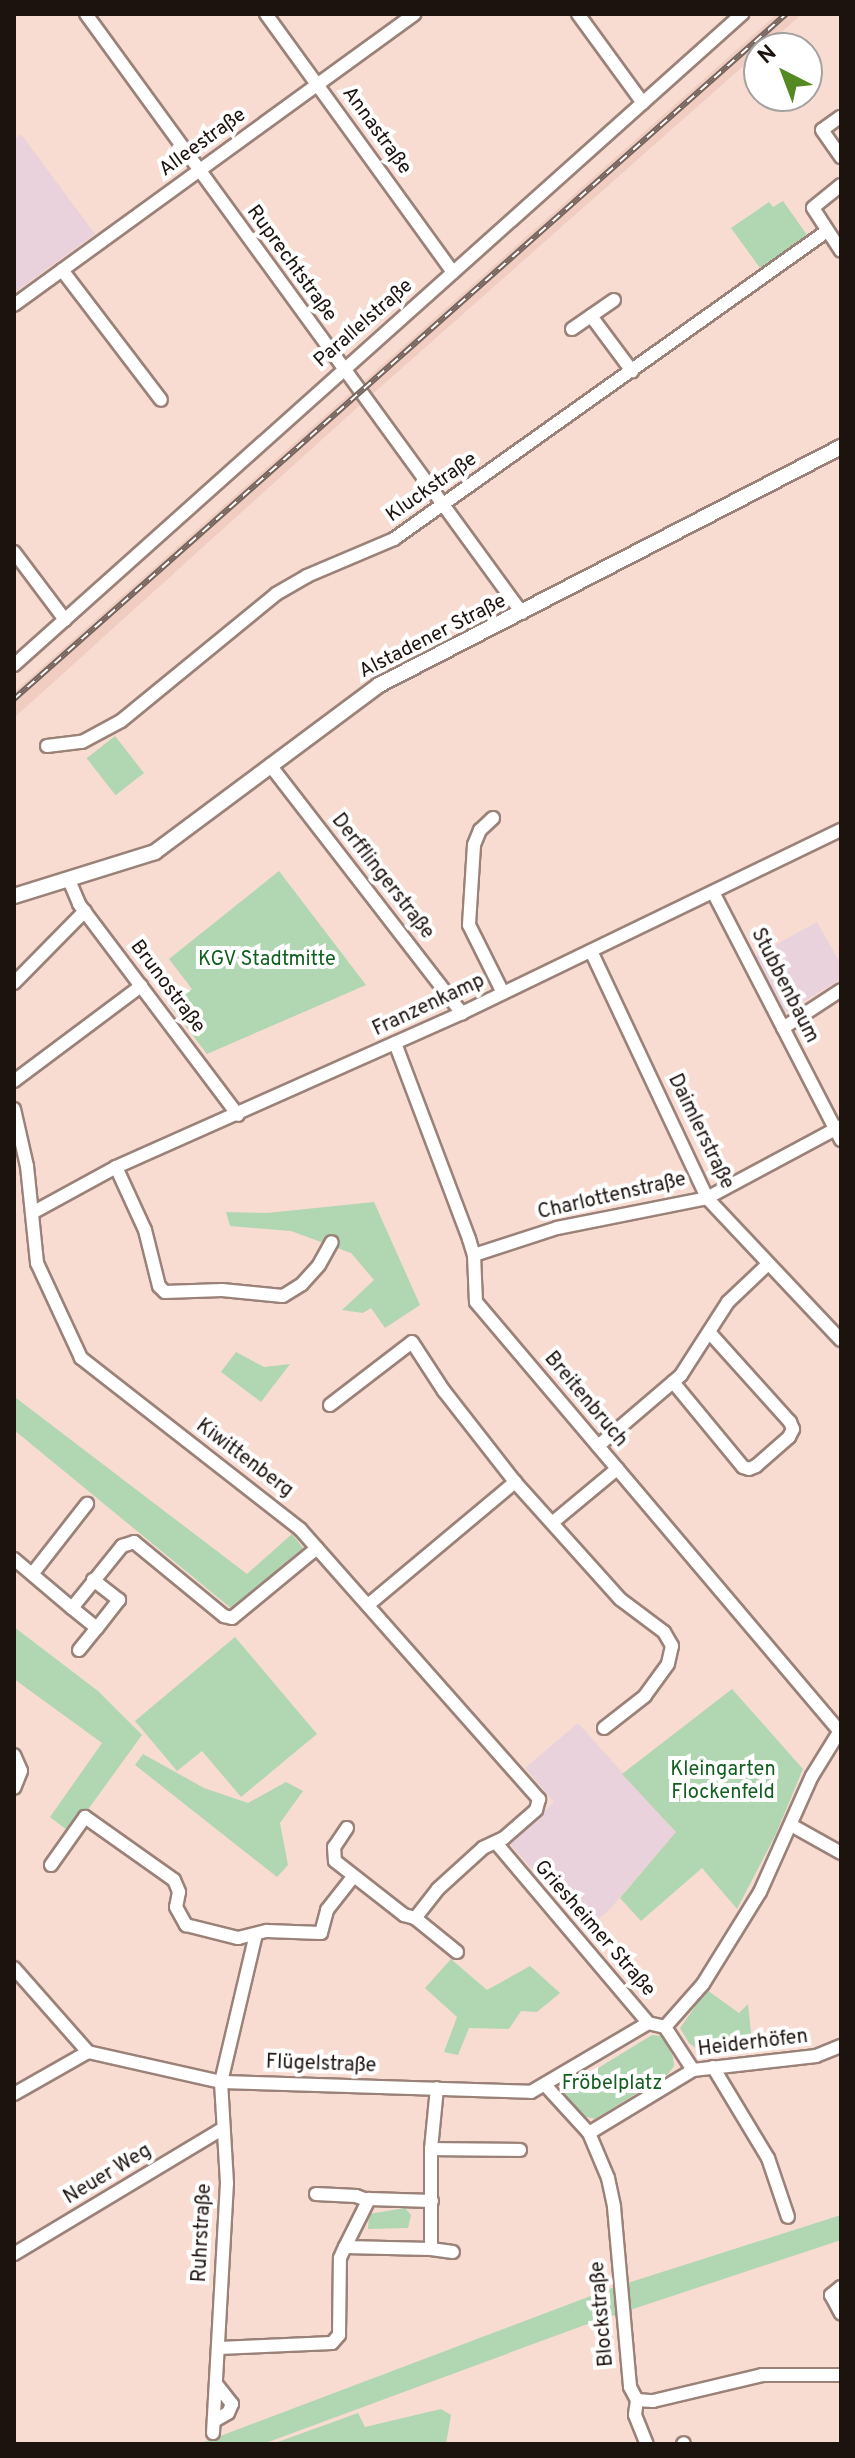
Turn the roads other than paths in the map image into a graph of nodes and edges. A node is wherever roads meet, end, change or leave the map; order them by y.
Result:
1 (86, 14) edge
2 (266, 14) edge
3 (415, 14) edge
4 (578, 14) edge
5 (742, 14) edge
6 (317, 85) junction
7 (643, 103) junction
8 (840, 117) edge
9 (841, 157) edge
10 (199, 171) junction
11 (841, 185) edge
12 (827, 231) junction
13 (841, 251) edge
14 (62, 270) junction
15 (453, 272) junction
16 (614, 300) dead end
17 (14, 305) edge
18 (591, 316) junction
19 (572, 329) dead end
20 (343, 370) junction
21 (632, 371) junction
22 (161, 400) dead end
23 (841, 447) edge
24 (442, 506) junction
25 (14, 552) edge
26 (522, 613) junction
27 (65, 620) junction
28 (14, 665) edge
29 (47, 746) dead end
30 (270, 765) junction
31 (493, 818) dead end
32 (841, 830) edge
33 (69, 880) junction
34 (713, 892) junction
35 (14, 896) edge
36 (85, 911) junction
37 (591, 951) junction
38 (14, 983) edge
39 (141, 986) junction
40 (841, 990) edge
41 (503, 993) junction
42 (462, 1013) junction
43 (783, 1028) junction
44 (395, 1043) junction
45 (14, 1081) edge
46 (14, 1109) edge
47 (238, 1115) junction
48 (839, 1132) edge
49 (116, 1167) junction
50 (707, 1198) junction
51 (32, 1213) junction
52 (332, 1242) dead end
53 (474, 1255) junction
54 (768, 1264) junction
55 (709, 1332) junction
56 (841, 1340) edge
57 (673, 1382) junction
58 (330, 1405) dead end
59 (598, 1446) junction
60 (617, 1469) junction
61 (515, 1482) junction
62 (87, 1504) dead end
63 (552, 1523) junction
64 (317, 1548) junction
65 (14, 1559) edge
66 (33, 1573) junction
67 (93, 1580) junction
68 (368, 1605) junction
69 (72, 1608) junction
70 (97, 1628) junction
71 (79, 1650) dead end
72 (604, 1728) dead end
73 (840, 1731) edge
74 (14, 1755) edge
75 (14, 1788) edge
76 (791, 1825) junction
77 (347, 1828) dead end
78 (497, 1844) junction
79 (841, 1853) edge
80 (51, 1865) dead end
81 (353, 1877) junction
82 (415, 1918) junction
83 (256, 1934) junction
84 (457, 1952) dead end
85 (14, 1968) edge
86 (648, 2023) junction
87 (665, 2027) junction
88 (841, 2046) edge
89 (88, 2052) junction
90 (713, 2067) junction
91 (693, 2070) junction
92 (221, 2082) junction
93 (546, 2086) junction
94 (437, 2088) junction
95 (14, 2094) edge
96 (222, 2129) junction
97 (589, 2133) junction
98 (431, 2149) junction
99 (520, 2150) dead end
100 (316, 2194) dead end
101 (367, 2200) junction
102 (432, 2201) junction
103 (788, 2217) dead end
104 (345, 2247) junction
105 (431, 2249) junction
106 (453, 2252) dead end
107 (14, 2254) edge
108 (841, 2287) edge
109 (841, 2314) edge
110 (219, 2348) junction
111 (841, 2375) edge
112 (637, 2400) junction
113 (213, 2427) dead end
114 (647, 2444) edge

1 - 10 street, Ruprechtstraße
2 - 6 street, Annastraße
3 - 6 street, Alleestraße
4 - 7 street
5 - 7 street, Parallelstraße
6 - 10 street, Alleestraße
6 - 15 street, Annastraße
7 - 15 street, Parallelstraße
8 - 9 street
10 - 14 street, Alleestraße
10 - 20 street, Ruprechtstraße
11 - 12 street
12 - 13 street
12 - 21 street, Kluckstraße
14 - 17 street, Alleestraße
14 - 22 street
15 - 20 street, Parallelstraße
16 - 18 street
18 - 19 street
18 - 21 street
20 - 24 street, Ruprechtstraße
20 - 27 street, Parallelstraße
21 - 24 street, Kluckstraße
23 - 26 street, Alstadener Straße
24 - 26 street, Ruprechtstraße
24 - 29 street, Kluckstraße
25 - 27 street
26 - 30 street, Alstadener Straße
27 - 28 street, Parallelstraße
30 - 33 street, Alstadener Straße
30 - 42 street, Derfflingerstraße
31 - 41 street
32 - 34 street, Franzenkamp
33 - 35 street, Alstadener Straße
33 - 36 street, Brunostraße
34 - 37 street, Franzenkamp
34 - 43 street, Stubbenbaum
36 - 38 street
36 - 39 street, Brunostraße
37 - 41 street, Franzenkamp
37 - 50 street, Daimlerstraße
39 - 45 street
39 - 47 street, Brunostraße
40 - 43 street
41 - 42 street, Franzenkamp
42 - 44 street, Franzenkamp
43 - 48 street, Stubbenbaum
44 - 47 street, Franzenkamp
44 - 53 street, Breitenbruch
46 - 51 street, Kiwittenberg
47 - 49 street, Franzenkamp
48 - 50 street, Charlottenstraße
49 - 51 street, Franzenkamp
49 - 52 street
50 - 53 street, Charlottenstraße
50 - 54 street, Daimlerstraße
51 - 64 street, Kiwittenberg
53 - 59 street, Breitenbruch
54 - 55 street
54 - 56 street, Daimlerstraße
55 - 57 street
55 - 57 street
57 - 59 street
58 - 61 street
59 - 60 street, Breitenbruch
60 - 63 street
60 - 73 street, Breitenbruch
61 - 63 street
61 - 68 street
62 - 66 street
63 - 72 street
64 - 67 street
64 - 68 street, Kiwittenberg
65 - 66 street
66 - 69 street
67 - 69 street
67 - 70 street
68 - 78 street, Kiwittenberg
69 - 70 street
70 - 71 street
73 - 76 street
74 - 75 street
76 - 79 street
76 - 87 street
77 - 81 street
78 - 82 street
78 - 86 street, Griesheimer Straße
80 - 83 street
81 - 82 street
81 - 83 street
82 - 84 street
83 - 92 street, Ruhrstraße
85 - 89 street
86 - 87 street, Griesheimer Straße
86 - 93 street, Flügelstraße
87 - 91 street
88 - 90 street, Heiderhöfen
89 - 92 street, Flügelstraße
89 - 95 street
90 - 91 street, Heiderhöfen
90 - 103 street
91 - 97 street, Heiderhöfen
92 - 94 street, Flügelstraße
92 - 96 street, Ruhrstraße
93 - 94 street, Flügelstraße
93 - 97 street, Blockstraße
94 - 98 street
96 - 107 street, Neuer Weg
96 - 110 street, Ruhrstraße
97 - 112 street, Blockstraße
98 - 99 street
98 - 102 street
100 - 101 street
101 - 102 street
101 - 104 street
102 - 105 street
104 - 105 street
104 - 110 street
105 - 106 street
108 - 109 street
110 - 113 street, Ruhrstraße
111 - 112 street
112 - 114 street, Blockstraße

